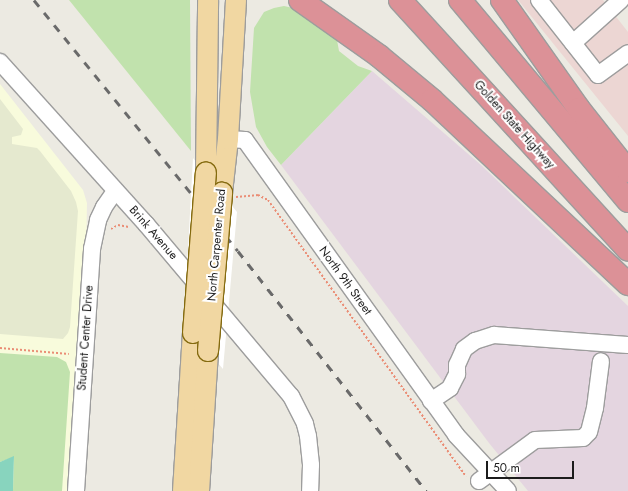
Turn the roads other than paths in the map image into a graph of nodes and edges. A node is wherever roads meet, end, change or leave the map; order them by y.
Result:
1 (208, 0) edge
2 (236, 0) edge
3 (300, 0) edge
4 (400, 0) edge
5 (460, 0) edge
6 (502, 0) edge
7 (539, 0) edge
8 (622, 0) edge
9 (573, 43) junction
10 (628, 53) edge
11 (0, 62) edge
12 (228, 139) junction
13 (628, 171) edge
14 (116, 191) junction
15 (628, 201) edge
16 (628, 250) edge
17 (628, 284) edge
18 (628, 345) edge
19 (601, 361) dead end
20 (431, 401) junction
21 (481, 481) edge
22 (76, 491) edge
23 (183, 491) edge
24 (199, 491) edge
25 (310, 491) edge
26 (508, 491) edge

1 - 23 main road, North Carpenter Road, bridge
2 - 12 main road, North Carpenter Road
3 - 17 highway
4 - 16 highway, Golden State Highway
5 - 15 highway
6 - 13 highway
7 - 9 street
8 - 9 street
9 - 10 street
11 - 14 street, Brink Avenue
12 - 20 street, North 9th Street
12 - 24 main road, North Carpenter Road, bridge
14 - 22 street, Student Center Drive
14 - 25 street, Brink Avenue
18 - 20 street
19 - 21 street
20 - 21 street, North 9th Street
21 - 26 street, North 9th Street

